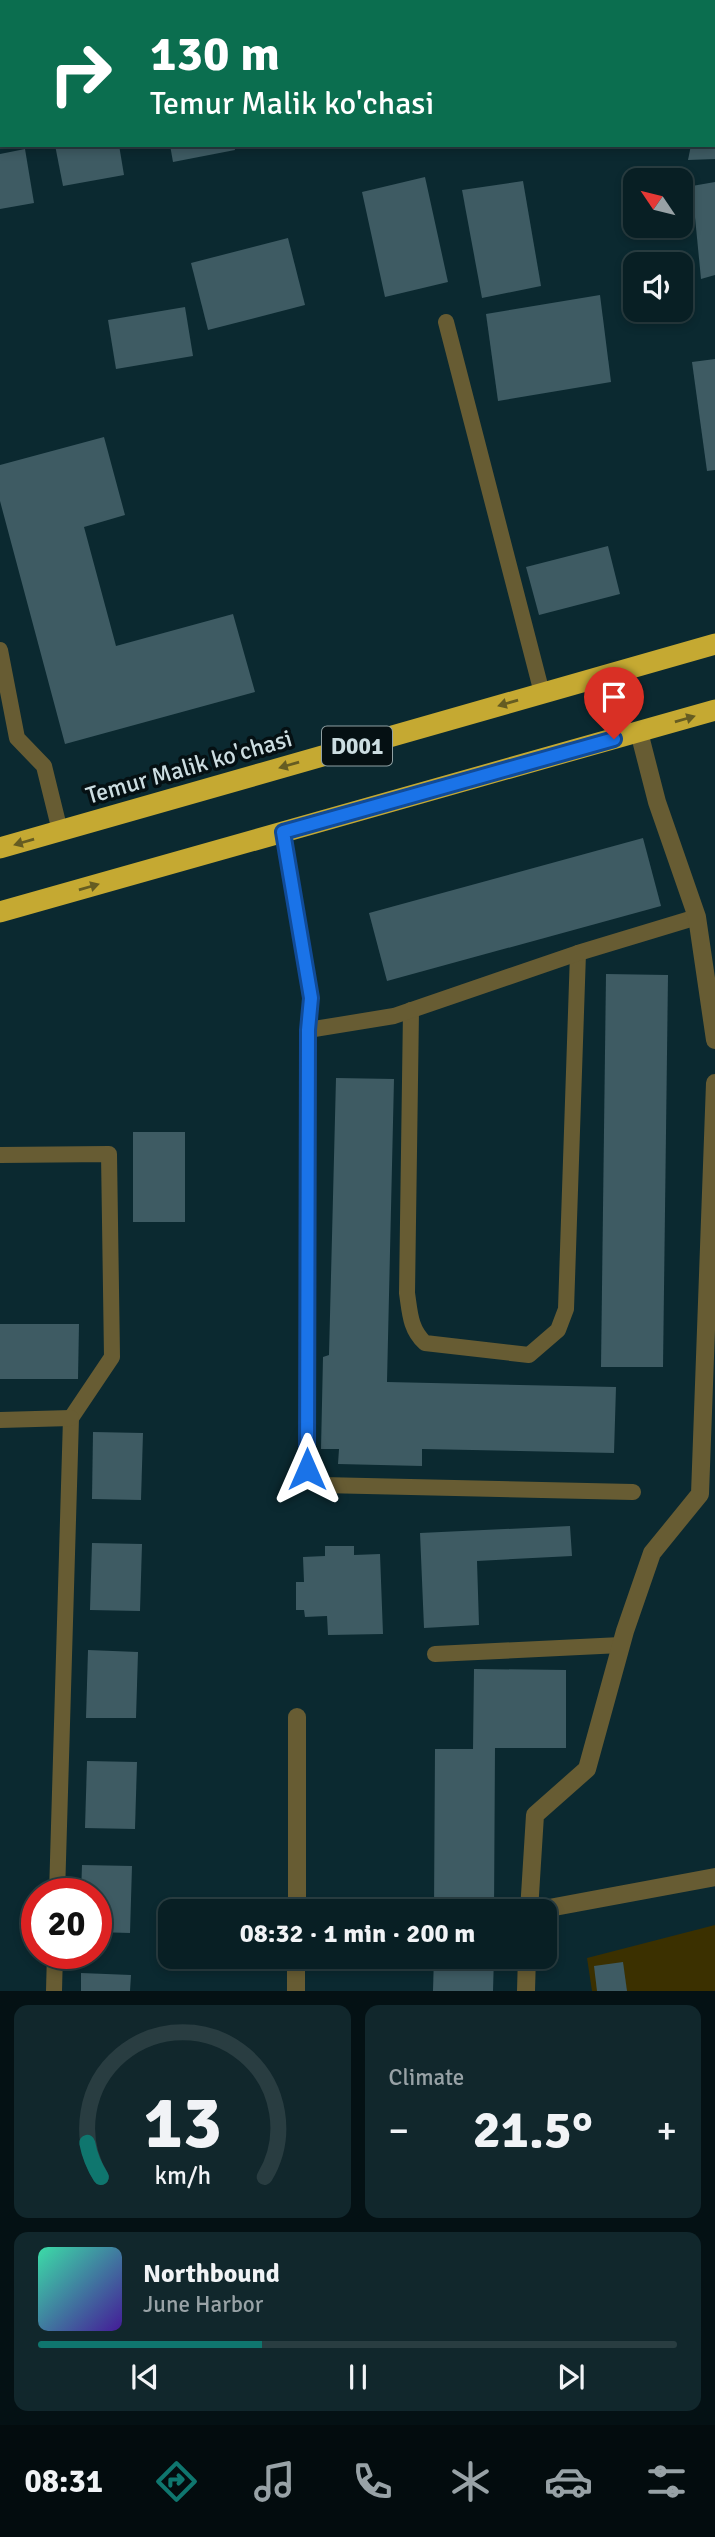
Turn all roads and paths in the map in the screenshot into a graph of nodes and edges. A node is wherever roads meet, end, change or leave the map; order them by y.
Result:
1 (446, 322) dead end
2 (715, 644) edge
3 (0, 650) edge
4 (542, 693) junction
5 (715, 710) edge
6 (639, 732) junction
7 (60, 831) junction
8 (283, 832) junction
9 (0, 848) edge
10 (0, 912) edge
11 (697, 917) junction
12 (578, 953) junction
13 (411, 1010) junction
14 (308, 1030) junction
15 (715, 1040) edge
16 (715, 1083) edge
17 (0, 1155) edge
18 (71, 1418) junction
19 (0, 1420) edge
20 (634, 1492) dead end
21 (621, 1645) junction
22 (435, 1654) dead end
23 (297, 1717) dead end
24 (715, 1877) edge
25 (57, 1878) edge
26 (296, 1899) edge
27 (532, 1899) edge
28 (557, 1906) edge
29 (55, 1969) edge
30 (296, 1969) edge
31 (527, 1969) edge
32 (54, 1991) edge
33 (296, 1991) edge
34 (526, 1991) edge

1 - 4 lane
2 - 4 highway, Temur Malik ko'chasi / D001
3 - 7 lane
4 -> 7 highway, Temur Malik ko'chasi / D001
6 -> 5 highway, D001
6 - 8 highway, D001
6 - 11 street
7 -> 9 highway, Temur Malik ko'chasi / D001
10 -> 8 highway, D001
8 - 14 lane
11 - 12 lane
11 - 15 street
12 - 13 lane
12 - 13 lane
13 - 14 lane
14 - 20 lane
16 - 21 street
17 - 18 lane
18 - 19 lane
18 - 25 lane
21 - 22 lane
21 - 27 street
23 - 26 street
24 - 28 street
29 - 32 lane
30 - 33 street
31 - 34 street

